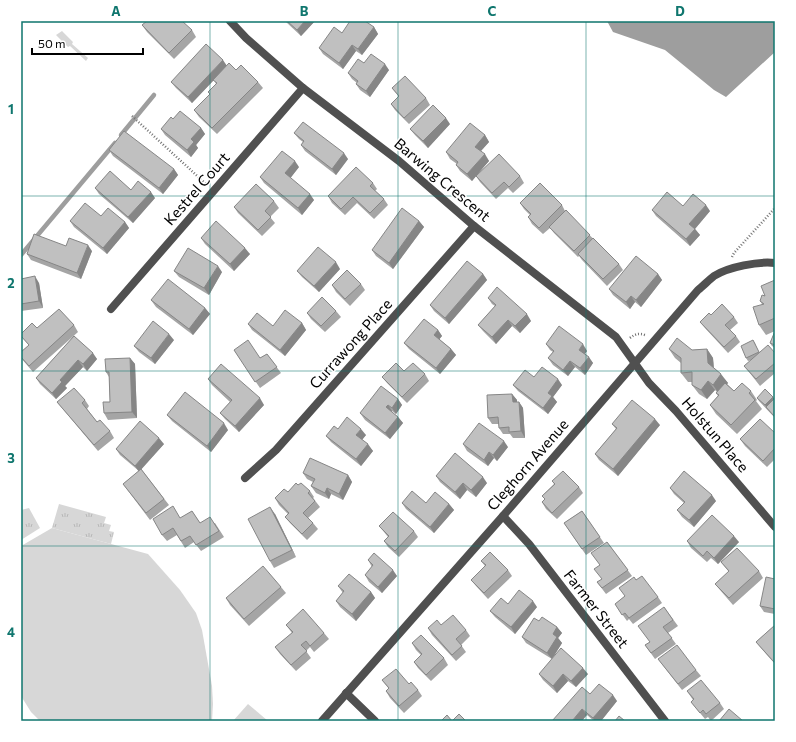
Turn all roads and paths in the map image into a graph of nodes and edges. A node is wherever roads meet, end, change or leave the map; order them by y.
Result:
1 (230, 21) edge
2 (303, 88) junction
3 (132, 116) dead end
4 (214, 191) junction
5 (775, 208) edge
6 (474, 226) junction
7 (775, 263) edge
8 (731, 269) junction
9 (111, 309) dead end
10 (645, 335) dead end
11 (630, 338) dead end
12 (634, 362) junction
13 (245, 478) dead end
14 (503, 516) junction
15 (775, 527) edge
16 (346, 693) junction
17 (322, 721) edge
18 (375, 721) edge
19 (666, 721) edge

1 - 2 street, Barwing Crescent
2 - 4 street, Kestrel Court
2 - 6 street, Barwing Crescent
3 - 4 path
4 - 9 street, Kestrel Court
5 - 8 path
6 - 12 street, Barwing Crescent
6 - 13 street, Currawong Place
7 - 8 street, Cleghorn Avenue
8 - 12 street, Cleghorn Avenue
10 - 11 path
12 - 14 street, Cleghorn Avenue
12 - 15 street, Holstun Place
14 - 16 street, Cleghorn Avenue
14 - 19 street, Farmer Street
16 - 17 street, Cleghorn Avenue
16 - 18 street

